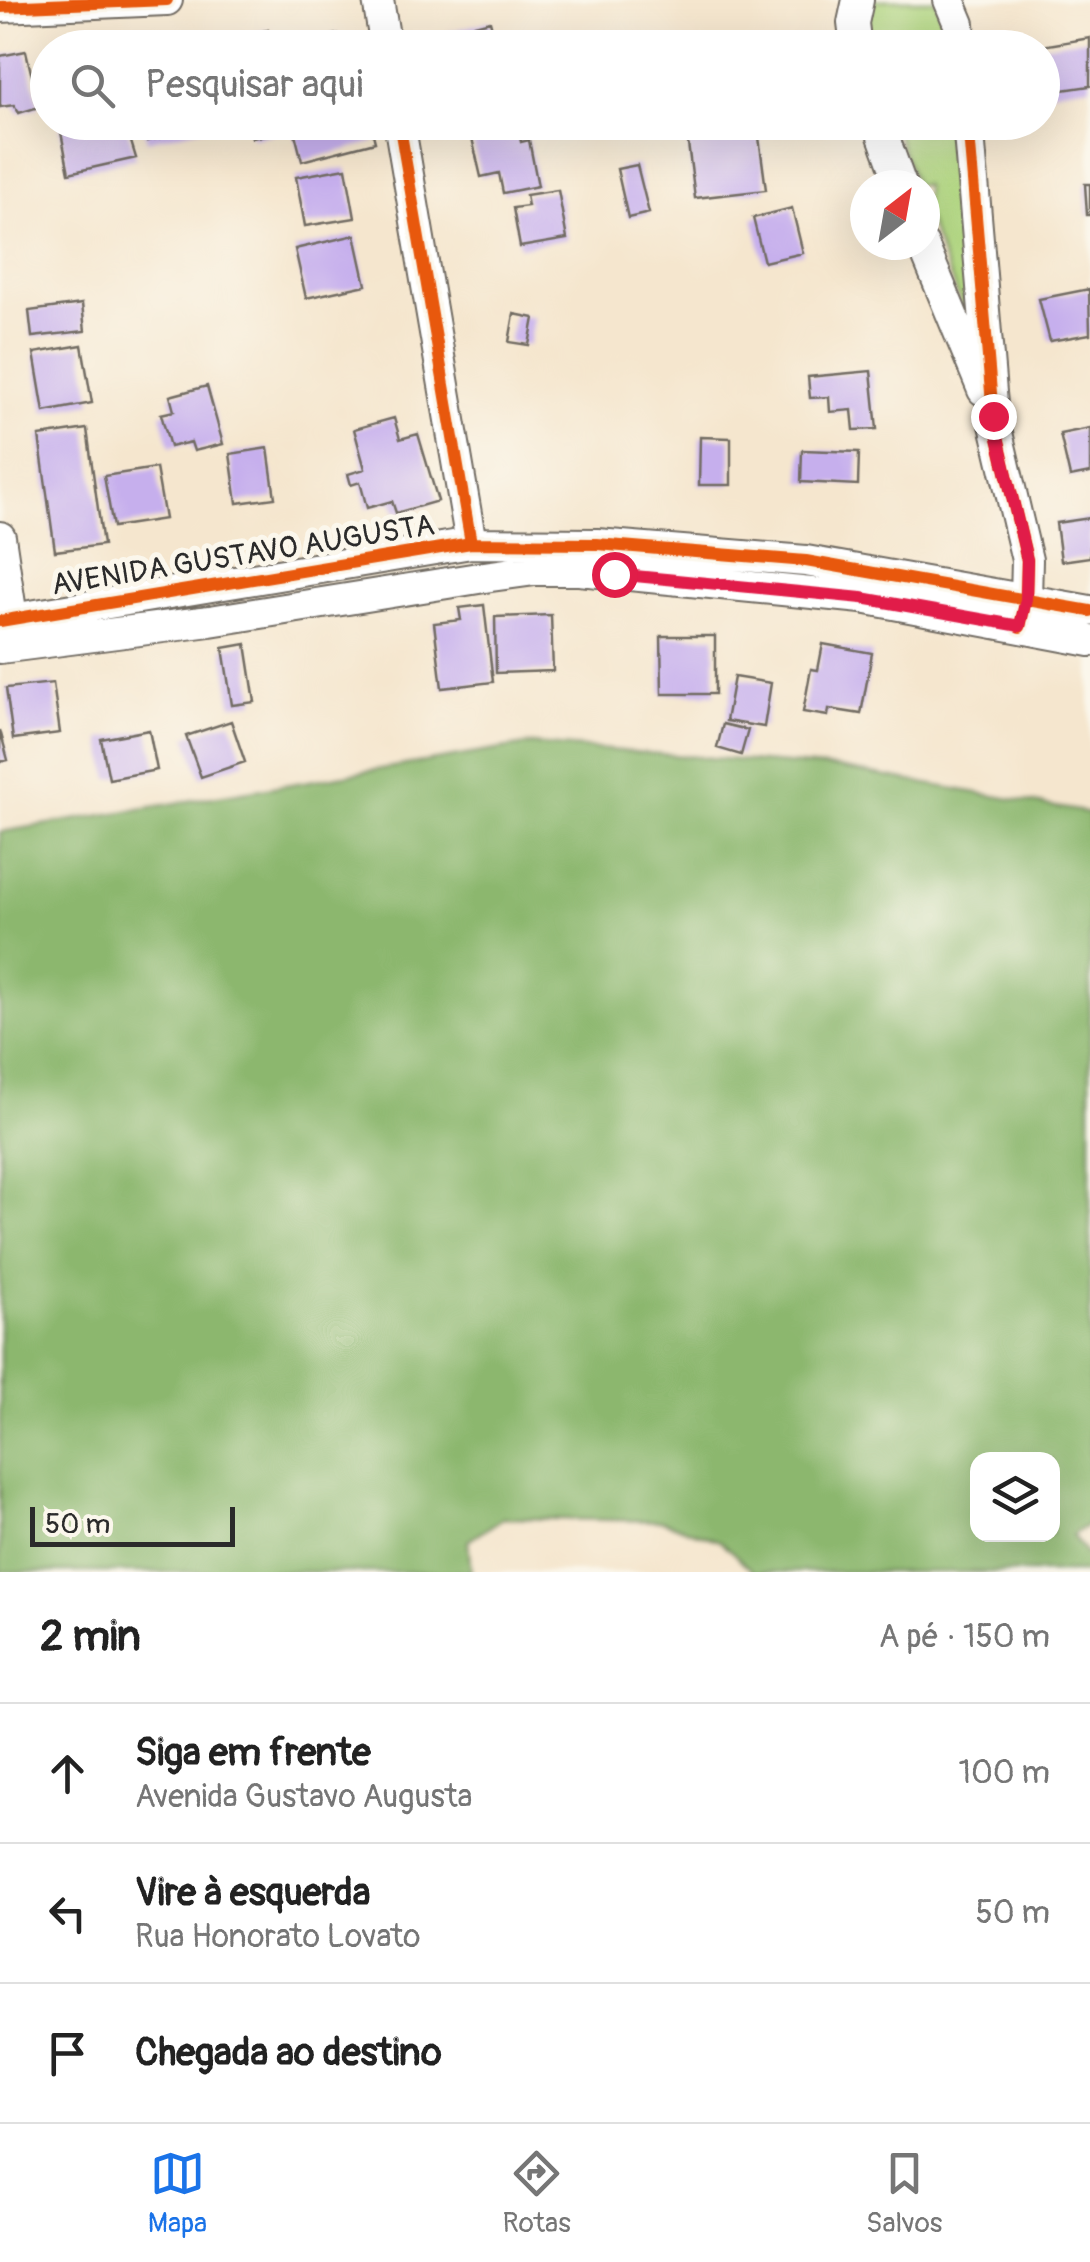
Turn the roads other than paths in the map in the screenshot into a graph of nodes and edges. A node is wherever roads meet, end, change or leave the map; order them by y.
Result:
1 (167, 0) edge
2 (378, 0) edge
3 (858, 0) edge
4 (950, 0) edge
5 (0, 7) edge
6 (383, 30) edge
7 (853, 30) edge
8 (959, 30) edge
9 (402, 140) edge
10 (885, 140) edge
11 (970, 140) edge
12 (896, 170) edge
13 (929, 260) edge
14 (993, 416) junction
15 (0, 537) edge
16 (472, 543) junction
17 (1090, 611) edge
18 (1023, 613) junction
19 (7, 633) edge
20 (1090, 641) edge

1 - 5 street
2 - 6 street
3 - 7 street
4 - 8 street
9 - 16 street
10 - 12 street
11 - 14 street
13 - 14 street
14 - 18 street
15 - 19 street
16 - 18 street, AVENIDA GUSTAVO AUGUSTA
16 - 19 street, AVENIDA GUSTAVO AUGUSTA
17 - 18 street, AVENIDA GUSTAVO AUGUSTA
18 - 19 street, AVENIDA GUSTAVO AUGUSTA
18 - 20 street, AVENIDA GUSTAVO AUGUSTA

